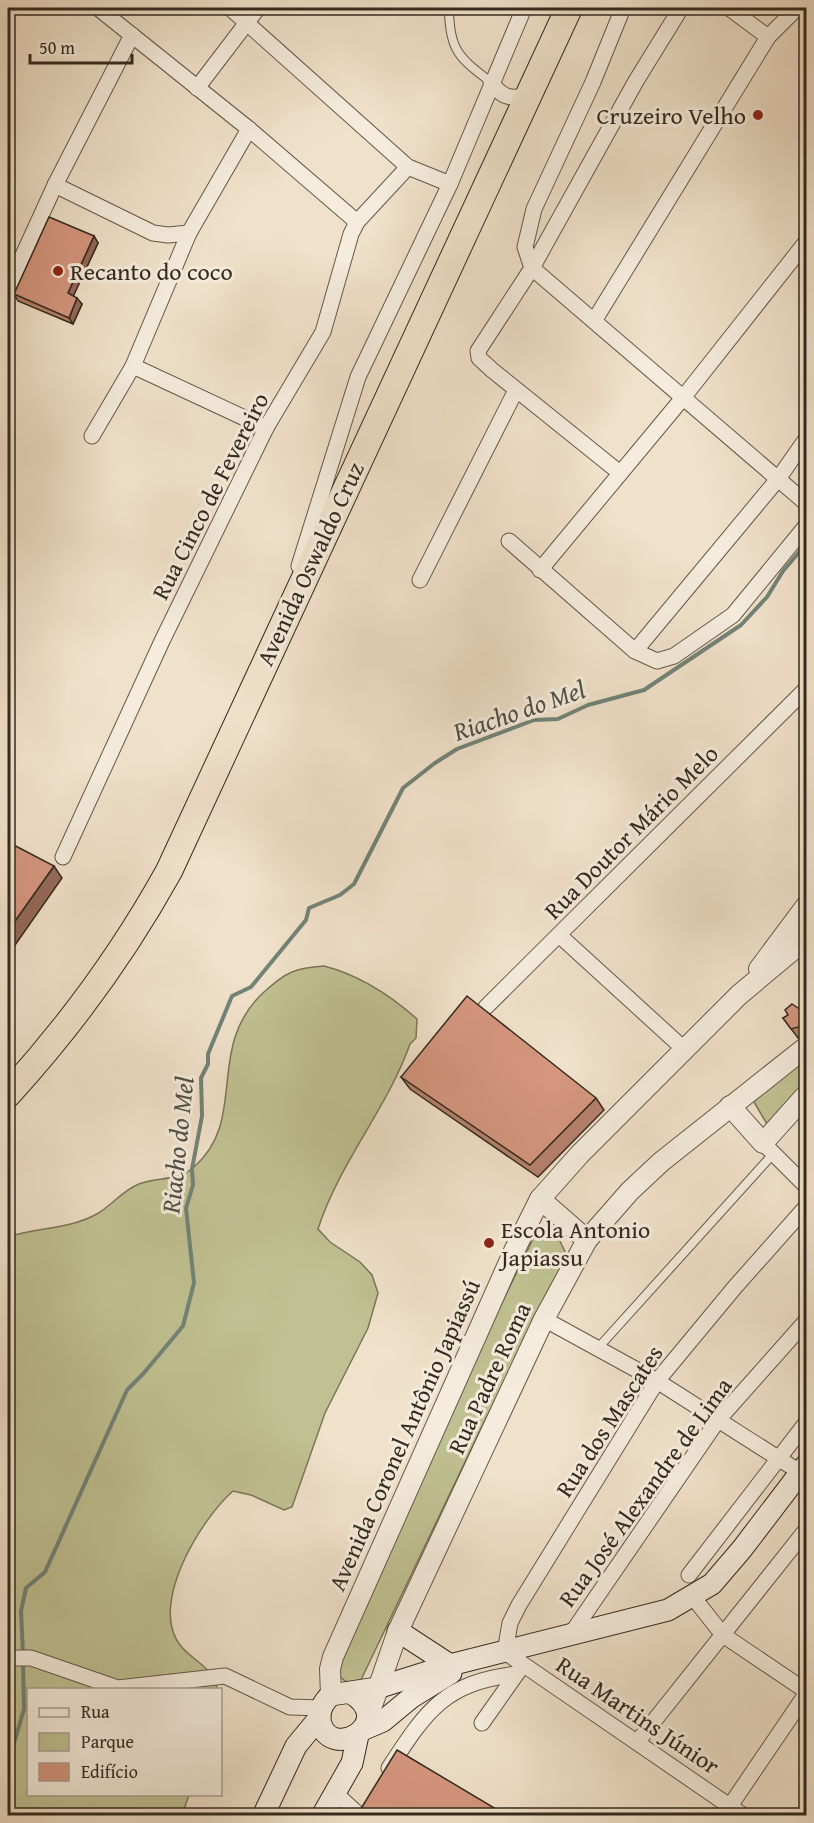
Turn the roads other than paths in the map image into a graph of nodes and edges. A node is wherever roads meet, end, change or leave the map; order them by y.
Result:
1 (98, 8) edge
2 (230, 8) edge
3 (258, 8) edge
4 (448, 8) edge
5 (524, 8) edge
6 (569, 8) edge
7 (623, 8) edge
8 (681, 8) edge
9 (729, 8) edge
10 (796, 8) edge
11 (245, 21) junction
12 (132, 35) junction
13 (768, 37) junction
14 (491, 82) junction
15 (197, 88) junction
16 (527, 95) junction
17 (249, 129) junction
18 (408, 167) junction
19 (450, 184) junction
20 (55, 185) junction
21 (357, 222) junction
22 (189, 233) junction
23 (807, 242) edge
24 (532, 268) junction
25 (8, 288) edge
26 (594, 321) junction
27 (133, 366) junction
28 (516, 390) junction
29 (682, 399) junction
30 (266, 428) junction
31 (92, 436) dead end
32 (807, 439) edge
33 (621, 473) junction
34 (778, 479) junction
35 (807, 504) edge
36 (807, 526) edge
37 (509, 541) dead end
38 (540, 570) junction
39 (420, 580) dead end
40 (278, 634) junction
41 (635, 651) junction
42 (807, 690) edge
43 (63, 857) dead end
44 (806, 909) edge
45 (559, 935) junction
46 (807, 939) edge
47 (739, 995) junction
48 (486, 1007) dead end
49 (807, 1047) edge
50 (684, 1049) junction
51 (8, 1094) edge
52 (807, 1095) edge
53 (730, 1106) junction
54 (768, 1149) junction
55 (807, 1186) edge
56 (540, 1199) junction
57 (807, 1207) edge
58 (587, 1240) junction
59 (544, 1319) junction
60 (807, 1321) edge
61 (598, 1348) junction
62 (657, 1381) junction
63 (718, 1420) junction
64 (807, 1423) edge
65 (778, 1459) junction
66 (805, 1471) edge
67 (807, 1530) edge
68 (689, 1575) dead end
69 (693, 1597) junction
70 (398, 1631) junction
71 (723, 1635) junction
72 (569, 1637) junction
73 (505, 1652) junction
74 (8, 1658) edge
75 (475, 1659) junction
76 (450, 1665) junction
77 (520, 1669) junction
78 (377, 1688) junction
79 (807, 1693) edge
80 (331, 1703) junction
81 (482, 1723) dead end
82 (362, 1728) junction
83 (638, 1741) junction
84 (378, 1786) edge
85 (334, 1792) junction
86 (730, 1806) junction
87 (361, 1812) edge
88 (263, 1815) edge
89 (322, 1815) edge
90 (744, 1815) edge

1 - 12 street
2 - 11 street
3 - 11 street
4 - 14 lane
5 - 14 street
6 - 16 highway, Avenida Oswaldo Cruz
7 - 24 street
8 - 24 street
9 - 13 street
10 - 13 street
11 - 15 street
11 - 18 street
12 - 15 street
12 - 20 street
13 - 26 street
14 - 16 street
14 - 19 street
15 - 17 street
16 - 40 highway, Avenida Oswaldo Cruz
17 - 21 street
17 - 22 street
18 - 19 street
18 - 21 street, Rua Cinco de Fevereiro
19 - 40 street
20 - 22 street
20 - 25 street
21 - 30 street, Rua Cinco de Fevereiro
22 - 27 street
23 - 29 street
24 - 26 street
24 - 28 street
26 - 29 street
27 - 30 street
27 - 31 street
28 - 33 street
28 - 39 street
29 - 33 street
29 - 34 street
30 - 43 street, Rua Cinco de Fevereiro
32 - 34 street
33 - 38 street
34 - 35 street
34 - 41 street
36 - 41 street
37 - 38 street
38 - 41 street
40 - 51 highway, Avenida Oswaldo Cruz
42 - 45 street, Rua Doutor Mário Melo
44 - 47 street
45 - 48 street, Rua Doutor Mário Melo
45 - 50 street
46 - 47 street
47 - 50 street, Avenida Coronel Antônio Japiassú
49 - 53 street, Rua Padre Roma
50 - 56 street, Avenida Coronel Antônio Japiassú
52 - 54 street
53 - 54 street
53 - 58 street, Rua Padre Roma
54 - 55 street
54 - 61 lane
56 - 58 street
56 - 80 street, Avenida Coronel Antônio Japiassú
57 - 62 street, Rua dos Mascates
58 - 59 street, Rua Padre Roma
59 - 61 street
59 - 70 street, Rua Padre Roma
60 - 63 street, Rua José Alexandre de Lima
61 - 62 street
62 - 63 street
62 - 73 street, Rua dos Mascates
63 - 65 street
63 - 72 street, Rua José Alexandre de Lima
64 - 65 street
65 - 66 street
65 - 68 street
66 - 69 main road
67 - 71 street
69 - 71 street
69 - 72 main road
70 - 76 main road
70 - 78 street, Rua Padre Roma
71 - 79 street
71 - 83 street
72 - 73 main road
73 - 75 main road
73 - 77 street, Rua Martins Júnior
74 - 80 street
75 - 76 main road
75 - 82 main road
76 - 78 main road
77 - 81 street
77 - 83 street, Rua Martins Júnior
77 - 84 street
78 - 80 main road
78 - 82 street, Rua Padre Roma
79 - 86 street
80 - 82 main road
80 - 82 main road
80 - 88 main road
82 - 85 main road
83 - 86 street, Rua Martins Júnior
85 - 87 street
85 - 89 main road
86 - 90 street, Rua Martins Júnior

